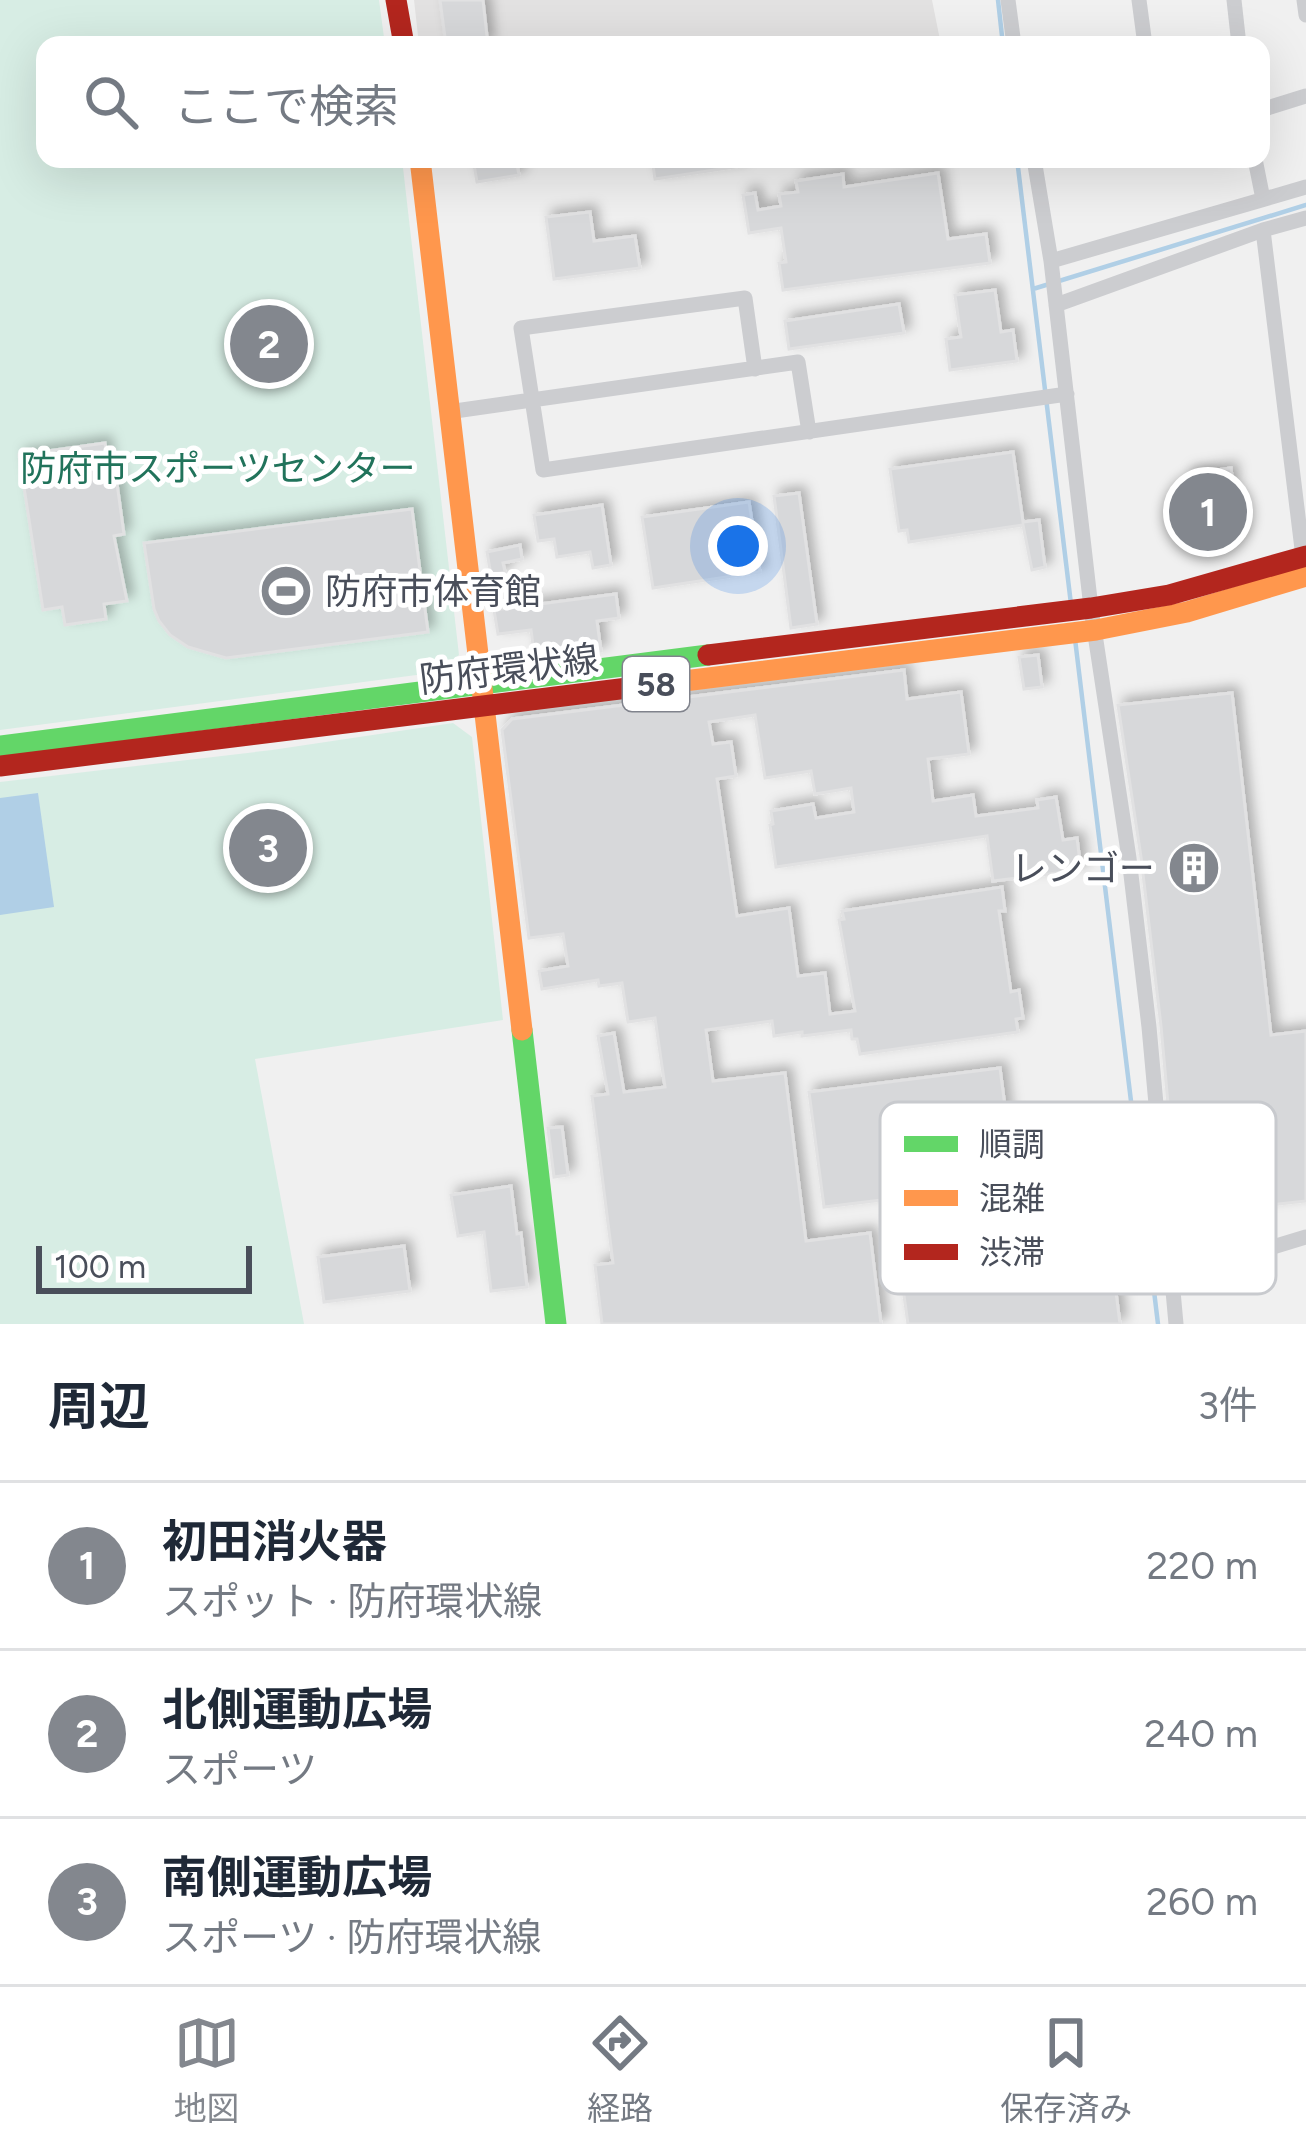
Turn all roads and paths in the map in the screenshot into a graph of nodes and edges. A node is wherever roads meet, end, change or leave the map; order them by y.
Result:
1 (396, 0) edge
2 (1008, 0) edge
3 (1139, 0) edge
4 (1234, 0) edge
5 (1304, 0) edge
6 (1306, 15) edge
7 (402, 36) edge
8 (1013, 36) edge
9 (1144, 36) edge
10 (1238, 36) edge
11 (1306, 96) edge
12 (1270, 107) edge
13 (421, 168) edge
14 (1035, 168) edge
15 (1258, 168) edge
16 (1306, 187) edge
17 (1263, 199) junction
18 (1306, 218) edge
19 (1263, 230) junction
20 (1051, 262) junction
21 (1056, 305) junction
22 (754, 369) junction
23 (1067, 394) junction
24 (531, 399) junction
25 (448, 412) junction
26 (809, 432) junction
27 (1305, 563) edge
28 (1093, 619) junction
29 (482, 694) junction
30 (0, 746) edge
31 (0, 766) edge
32 (1156, 1102) edge
33 (1306, 1237) edge
34 (1276, 1246) edge
35 (1173, 1294) edge
36 (556, 1324) edge
37 (1176, 1324) edge

1 - 7 main road
2 - 8 street
3 - 9 street
4 - 10 street
5 - 6 street
11 - 12 street
13 - 25 main road
14 - 20 street
15 - 17 street
16 - 17 street
17 - 20 street
18 - 19 street
19 - 21 street
19 - 27 street
20 - 21 street
21 - 23 street
22 - 24 street
22 - 24 street
22 - 26 street
23 - 26 street
23 - 28 street
24 - 25 street
24 - 26 street
25 - 29 main road
27 - 28 main road, 防府環状線 / 58
28 - 29 main road, 防府環状線 / 58
28 - 32 street
29 - 30 main road, 防府環状線 / 58
29 - 31 main road, 防府環状線 / 58
29 - 36 main road
33 - 34 street
35 - 37 street

